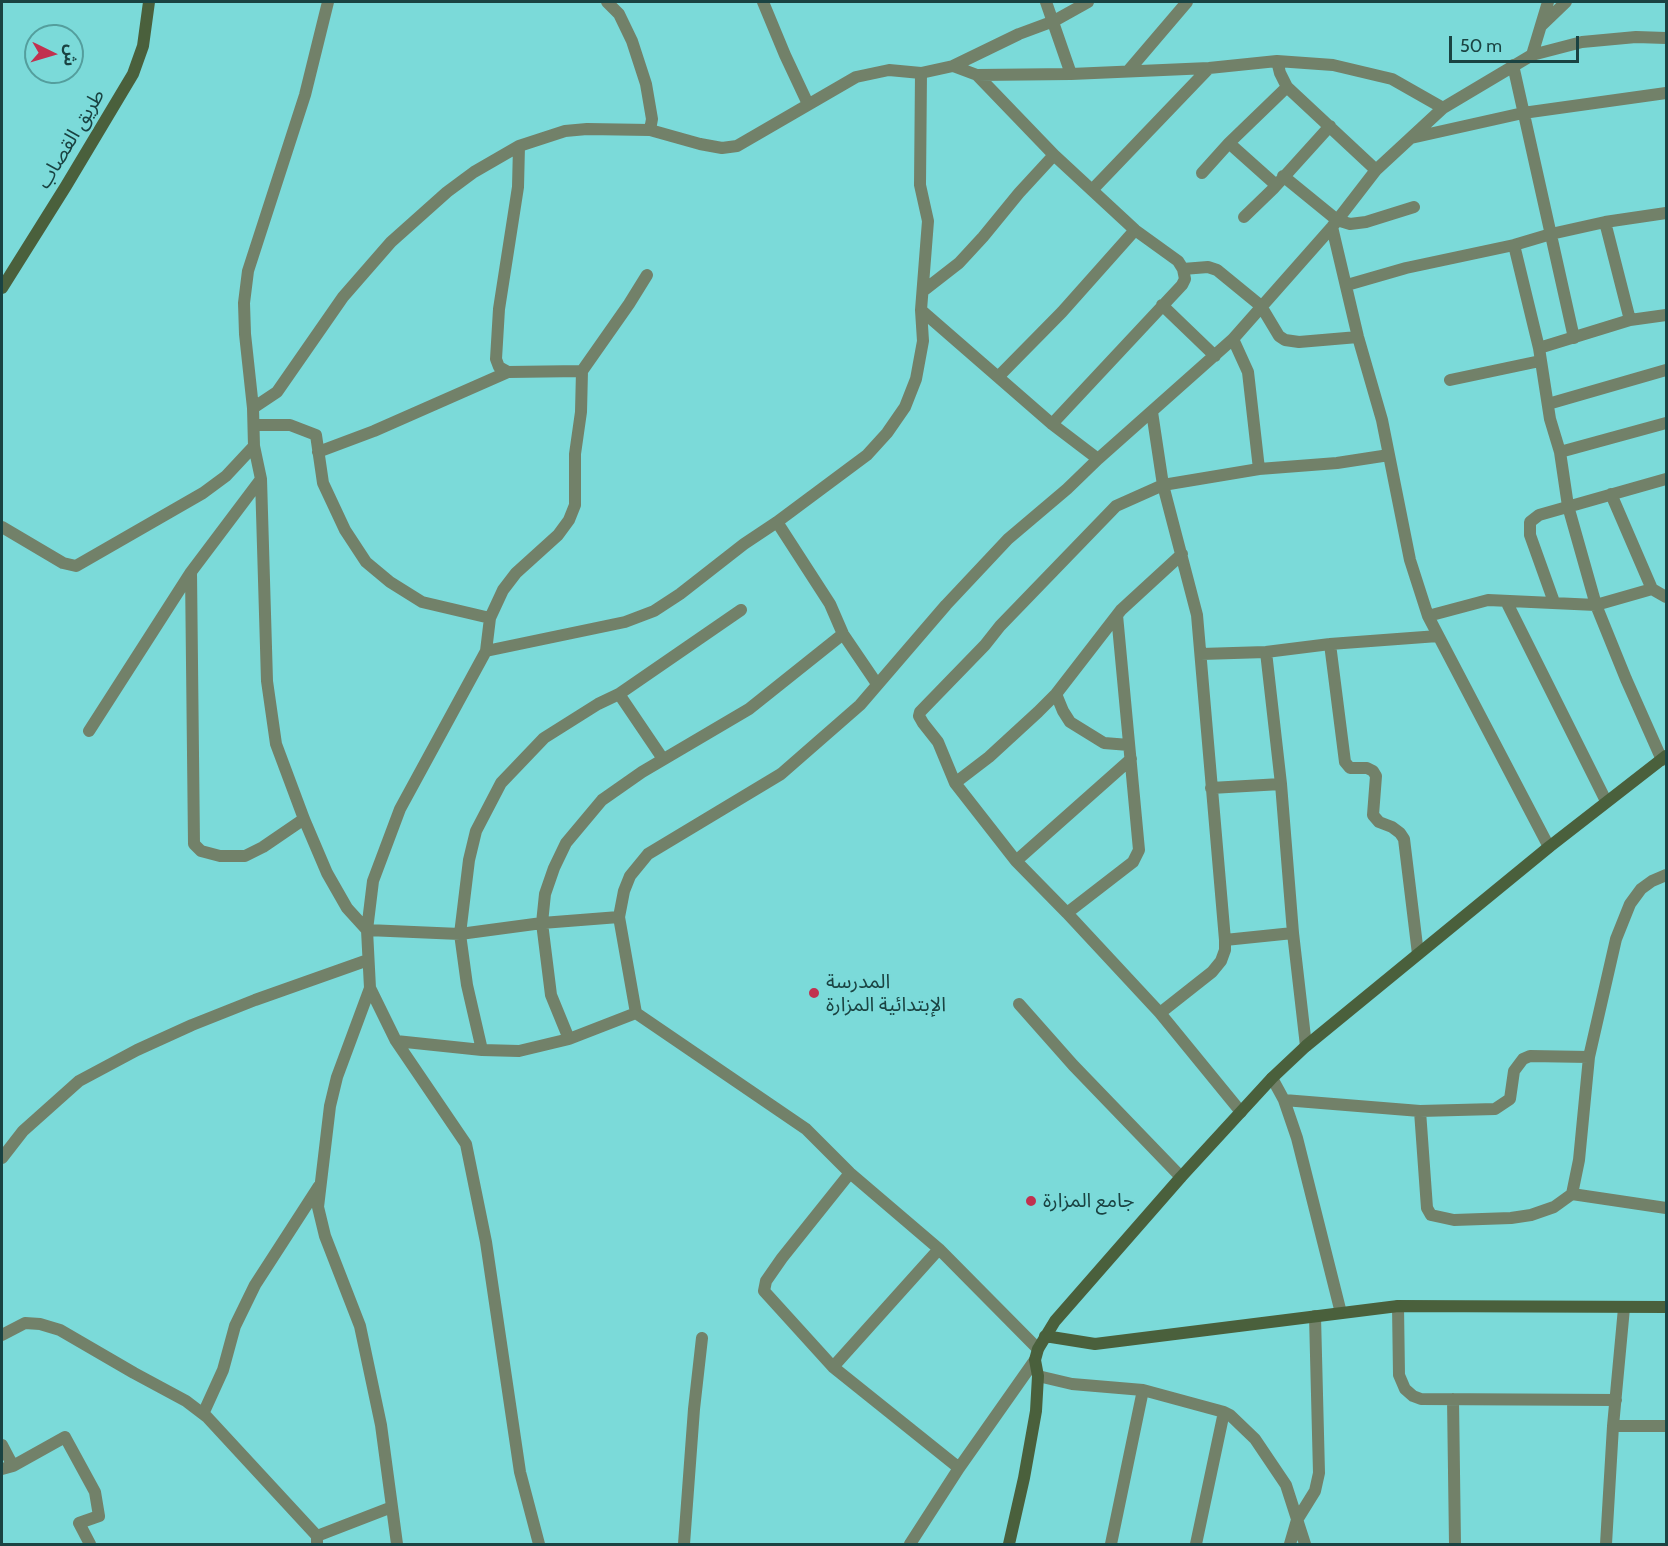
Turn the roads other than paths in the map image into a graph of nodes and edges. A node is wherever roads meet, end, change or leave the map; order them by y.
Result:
1 (149, 2) edge
2 (328, 2) edge
3 (607, 2) edge
4 (763, 2) edge
5 (1046, 2) edge
6 (1088, 2) edge
7 (1187, 2) edge
8 (1548, 2) edge
9 (1566, 2) edge
10 (1054, 21) junction
11 (1540, 28) junction
12 (1666, 38) edge
13 (1532, 55) junction
14 (1277, 61) junction
15 (1513, 65) junction
16 (952, 66) junction
17 (1209, 68) junction
18 (1129, 70) junction
19 (921, 72) junction
20 (1071, 74) junction
21 (977, 75) junction
22 (1287, 87) junction
23 (1666, 93) edge
24 (808, 104) junction
25 (1443, 108) junction
26 (1523, 113) junction
27 (1330, 126) junction
28 (650, 130) junction
29 (1408, 138) junction
30 (1229, 143) junction
31 (519, 146) junction
32 (1054, 155) junction
33 (1376, 170) junction
34 (1202, 173) dead end
35 (1279, 181) junction
36 (1093, 189) junction
37 (1414, 207) dead end
38 (1666, 213) edge
39 (1244, 218) dead end
40 (1605, 222) junction
41 (1335, 224) junction
42 (1135, 230) junction
43 (1551, 234) junction
44 (1514, 244) junction
45 (1184, 269) junction
46 (647, 275) dead end
47 (1347, 285) junction
48 (2, 288) edge
49 (923, 291) junction
50 (1162, 305) junction
51 (1261, 306) junction
52 (921, 310) junction
53 (1666, 315) edge
54 (1630, 320) junction
55 (1358, 337) junction
56 (1574, 338) junction
57 (1233, 339) junction
58 (1539, 348) junction
59 (1215, 356) junction
60 (1540, 361) junction
61 (1666, 370) edge
62 (582, 371) junction
63 (508, 372) junction
64 (998, 377) junction
65 (1450, 380) dead end
66 (1548, 404) junction
67 (253, 408) junction
68 (1152, 412) junction
69 (1666, 423) edge
70 (1052, 424) junction
71 (254, 425) junction
72 (254, 446) junction
73 (318, 452) junction
74 (1560, 452) junction
75 (1389, 455) junction
76 (1098, 459) junction
77 (1259, 469) junction
78 (261, 479) junction
79 (1666, 479) edge
80 (1163, 485) junction
81 (1611, 494) junction
82 (1568, 506) junction
83 (777, 522) junction
84 (2, 527) edge
85 (1182, 554) junction
86 (191, 572) junction
87 (1652, 589) junction
88 (1666, 597) edge
89 (1506, 601) junction
90 (1554, 602) junction
91 (1596, 605) junction
92 (741, 610) dead end
93 (1117, 615) junction
94 (1428, 616) junction
95 (490, 618) junction
96 (843, 634) junction
97 (1438, 636) junction
98 (1330, 644) junction
99 (486, 651) junction
100 (1266, 652) junction
101 (1201, 654) junction
102 (877, 684) junction
103 (619, 694) junction
104 (1056, 694) junction
105 (89, 731) dead end
106 (1129, 745) junction
107 (1664, 758) edge
108 (663, 759) junction
109 (1131, 759) junction
110 (955, 783) junction
111 (1281, 784) junction
112 (1211, 788) junction
113 (1606, 801) junction
114 (304, 819) junction
115 (1549, 847) junction
116 (1016, 861) junction
117 (1666, 875) edge
118 (1068, 913) junction
119 (619, 917) junction
120 (542, 923) junction
121 (367, 930) junction
122 (1293, 933) junction
123 (460, 934) junction
124 (1225, 940) junction
125 (1418, 954) junction
126 (368, 960) junction
127 (370, 988) junction
128 (1020, 1004) dead end
129 (636, 1013) junction
130 (1160, 1013) junction
131 (569, 1039) junction
132 (396, 1041) junction
133 (1306, 1046) junction
134 (482, 1050) junction
135 (1588, 1057) junction
136 (1272, 1078) junction
137 (1284, 1100) junction
138 (1420, 1111) junction
139 (1241, 1112) junction
140 (2, 1158) edge
141 (850, 1173) junction
142 (1181, 1177) junction
143 (320, 1185) junction
144 (1572, 1194) junction
145 (1666, 1208) edge
146 (939, 1249) junction
147 (1398, 1306) junction
148 (1666, 1307) edge
149 (1624, 1308) junction
150 (1341, 1313) junction
151 (1316, 1316) junction
152 (2, 1335) edge
153 (1045, 1336) junction
154 (702, 1338) dead end
155 (1036, 1354) junction
156 (833, 1367) junction
157 (1038, 1376) junction
158 (1143, 1390) junction
159 (1453, 1399) junction
160 (1616, 1400) junction
161 (1224, 1412) junction
162 (203, 1414) junction
163 (1613, 1426) junction
164 (1666, 1426) edge
165 (2, 1445) edge
166 (7, 1468) edge
167 (959, 1468) junction
168 (392, 1507) junction
169 (1297, 1521) junction
170 (317, 1540) edge
171 (90, 1545) edge
172 (397, 1545) edge
173 (538, 1545) edge
174 (684, 1545) edge
175 (910, 1545) edge
176 (1009, 1545) edge
177 (1111, 1545) edge
178 (1196, 1545) edge
179 (1290, 1545) edge
180 (1305, 1545) edge
181 (1455, 1545) edge
182 (1606, 1545) edge

1 - 48 street, طريق القصاب
2 - 67 street
3 - 28 street
4 - 24 street
5 - 10 street
6 - 10 street
7 - 18 street
8 - 11 street
9 - 11 street
10 - 16 street
10 - 20 street
11 - 13 street
12 - 13 street
13 - 15 street
14 - 17 street
14 - 22 street
14 - 25 street
15 - 25 street
15 - 26 street
16 - 19 street
16 - 21 street
17 - 18 street
17 - 36 street
18 - 20 street
19 - 24 street
19 - 49 street
20 - 21 street
21 - 32 street
22 - 27 street
22 - 30 street
23 - 26 street
24 - 28 street
25 - 29 street
26 - 29 street
26 - 43 street
27 - 33 street
27 - 35 street
28 - 31 street
29 - 33 street
30 - 34 street
30 - 35 street
31 - 63 street
31 - 67 street
32 - 36 street
32 - 49 street
33 - 41 street
35 - 39 street
35 - 41 street
36 - 42 street
37 - 41 street
38 - 40 street
40 - 43 street
40 - 54 street
41 - 47 street
41 - 51 street
42 - 45 street
42 - 64 street
43 - 44 street
43 - 56 street
44 - 47 street
44 - 58 street
45 - 50 street
45 - 51 street
46 - 62 street
47 - 55 street
49 - 52 street
50 - 59 street
50 - 70 street
51 - 55 street
51 - 57 street
52 - 64 street
52 - 83 street
53 - 54 street
54 - 56 street
55 - 75 street
56 - 58 street
57 - 59 street
57 - 77 street
58 - 60 street
59 - 68 street
60 - 65 street
60 - 66 street
61 - 66 street
62 - 63 street
62 - 95 street
63 - 73 street
64 - 70 street
66 - 74 street
67 - 71 street
68 - 76 street
68 - 80 street
69 - 74 street
70 - 76 street
71 - 72 street
71 - 73 street
72 - 78 street
72 - 84 street
73 - 95 street
74 - 82 street
75 - 77 street
75 - 94 street
76 - 102 street
77 - 80 street
78 - 86 street
78 - 114 street
79 - 81 street
80 - 85 street
80 - 110 street
81 - 82 street
81 - 87 street
82 - 90 street
82 - 91 street
83 - 96 street
83 - 99 street
85 - 93 street
85 - 101 street
86 - 105 street
86 - 114 street
87 - 88 street
87 - 91 street
89 - 90 street
89 - 94 street
89 - 113 street
90 - 91 street
91 - 107 street
92 - 103 street
93 - 104 street
93 - 106 street
94 - 97 street
95 - 99 street
96 - 102 street
96 - 108 street
97 - 98 street
97 - 115 street
98 - 100 street
98 - 125 street
99 - 121 street
100 - 101 street
100 - 111 street
101 - 112 street
102 - 119 street
103 - 108 street
103 - 123 street
104 - 106 street
104 - 110 street
106 - 109 street
107 - 113 street
108 - 120 street
109 - 116 street
109 - 118 street
110 - 116 street
111 - 112 street
111 - 122 street
112 - 124 street
113 - 115 street
114 - 121 street
115 - 125 street
116 - 118 street
117 - 135 street
118 - 130 street
119 - 120 street
119 - 129 street
120 - 123 street
120 - 131 street
121 - 123 street
121 - 126 street
122 - 124 street
122 - 133 street
123 - 134 street
124 - 130 street
125 - 133 street
126 - 127 street
126 - 140 street
127 - 132 street
127 - 143 street
128 - 142 street
129 - 131 street
129 - 141 street
130 - 139 street
131 - 134 street
132 - 134 street
132 - 173 street
133 - 136 street
135 - 138 street
135 - 144 street
136 - 137 street
136 - 139 street
137 - 138 street
137 - 150 street
138 - 144 street
139 - 142 street
141 - 146 street
141 - 156 street
142 - 153 street
143 - 162 street
143 - 168 street
144 - 145 street
146 - 155 street
146 - 156 street
147 - 149 street
147 - 150 street
147 - 159 street
148 - 149 street
149 - 160 street
150 - 151 street
151 - 153 street
151 - 169 street
152 - 162 street
153 - 155 street
154 - 174 street
155 - 157 street
155 - 167 street
156 - 167 street
157 - 158 street
157 - 176 street
158 - 161 street
158 - 177 street
159 - 160 street
159 - 181 street
160 - 163 street
161 - 169 street
161 - 178 street
162 - 170 street
163 - 164 street
163 - 182 street
165 - 166 street
166 - 171 street
167 - 175 street
168 - 170 street
168 - 172 street
169 - 179 street
169 - 180 street

